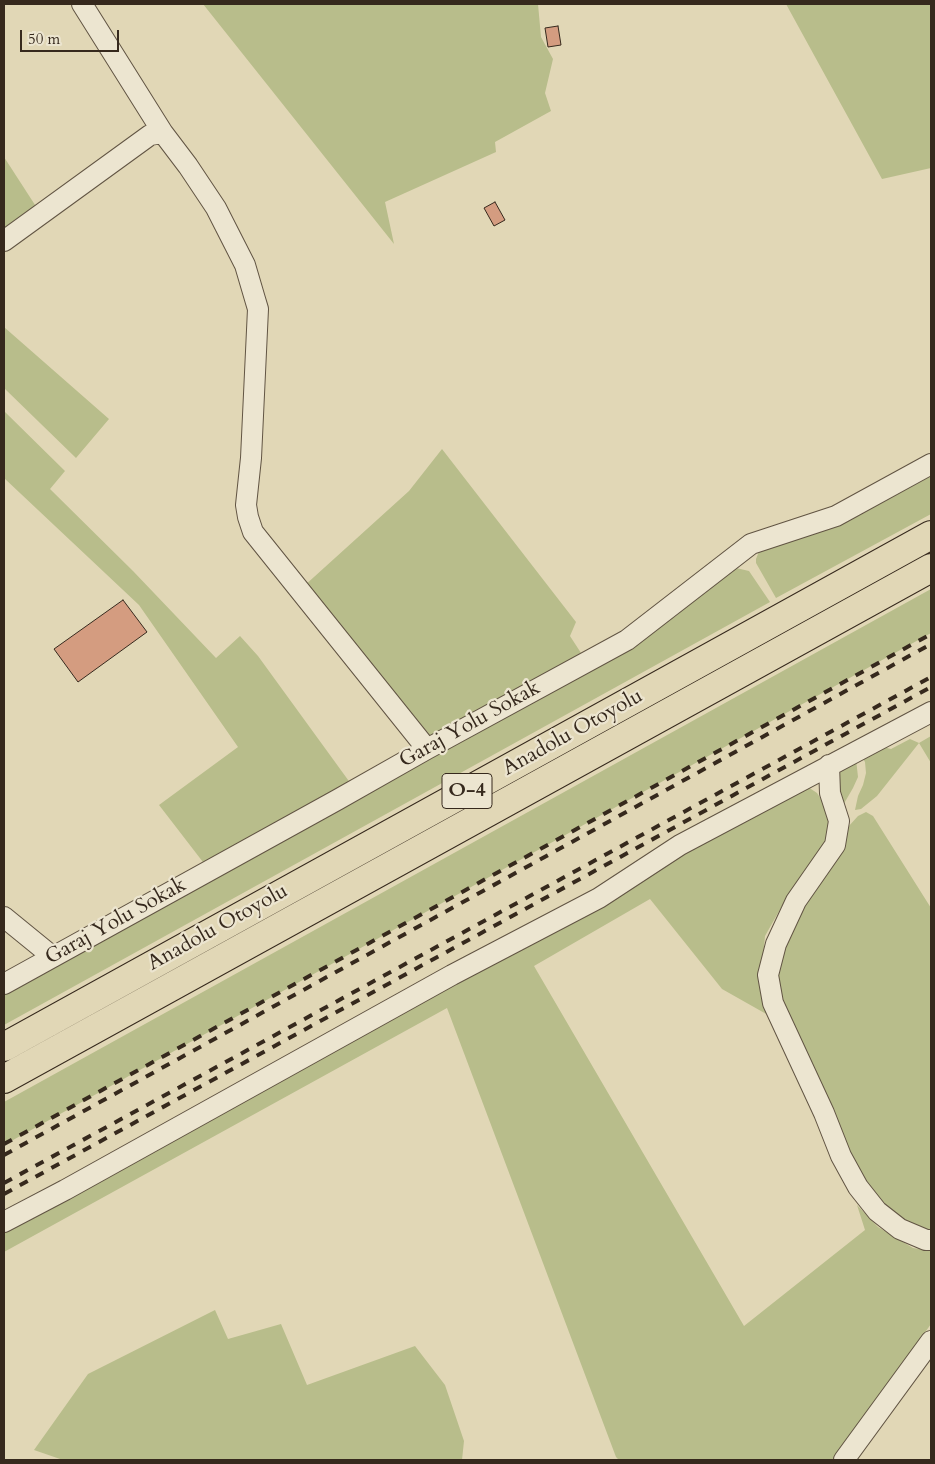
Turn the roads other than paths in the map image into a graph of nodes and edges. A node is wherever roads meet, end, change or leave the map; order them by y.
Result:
1 (82, 4) edge
2 (163, 133) junction
3 (4, 241) edge
4 (931, 464) edge
5 (931, 535) edge
6 (931, 568) edge
7 (931, 712) edge
8 (427, 749) junction
9 (829, 765) junction
10 (4, 917) edge
11 (53, 956) junction
12 (4, 984) edge
13 (4, 1047) edge
14 (4, 1078) edge
15 (4, 1222) edge
16 (931, 1240) edge
17 (931, 1341) edge
18 (844, 1460) edge

1 - 2 street
2 - 3 street
2 - 8 street
4 - 8 street, Garaj Yolu Sokak
5 - 13 highway, Anadolu Otoyolu / O-4
6 - 14 highway, Anadolu Otoyolu / O-4
7 - 9 street
8 - 11 street, Garaj Yolu Sokak
9 - 15 street
9 - 16 street
10 - 11 street
11 - 12 street, Garaj Yolu Sokak
17 - 18 street

